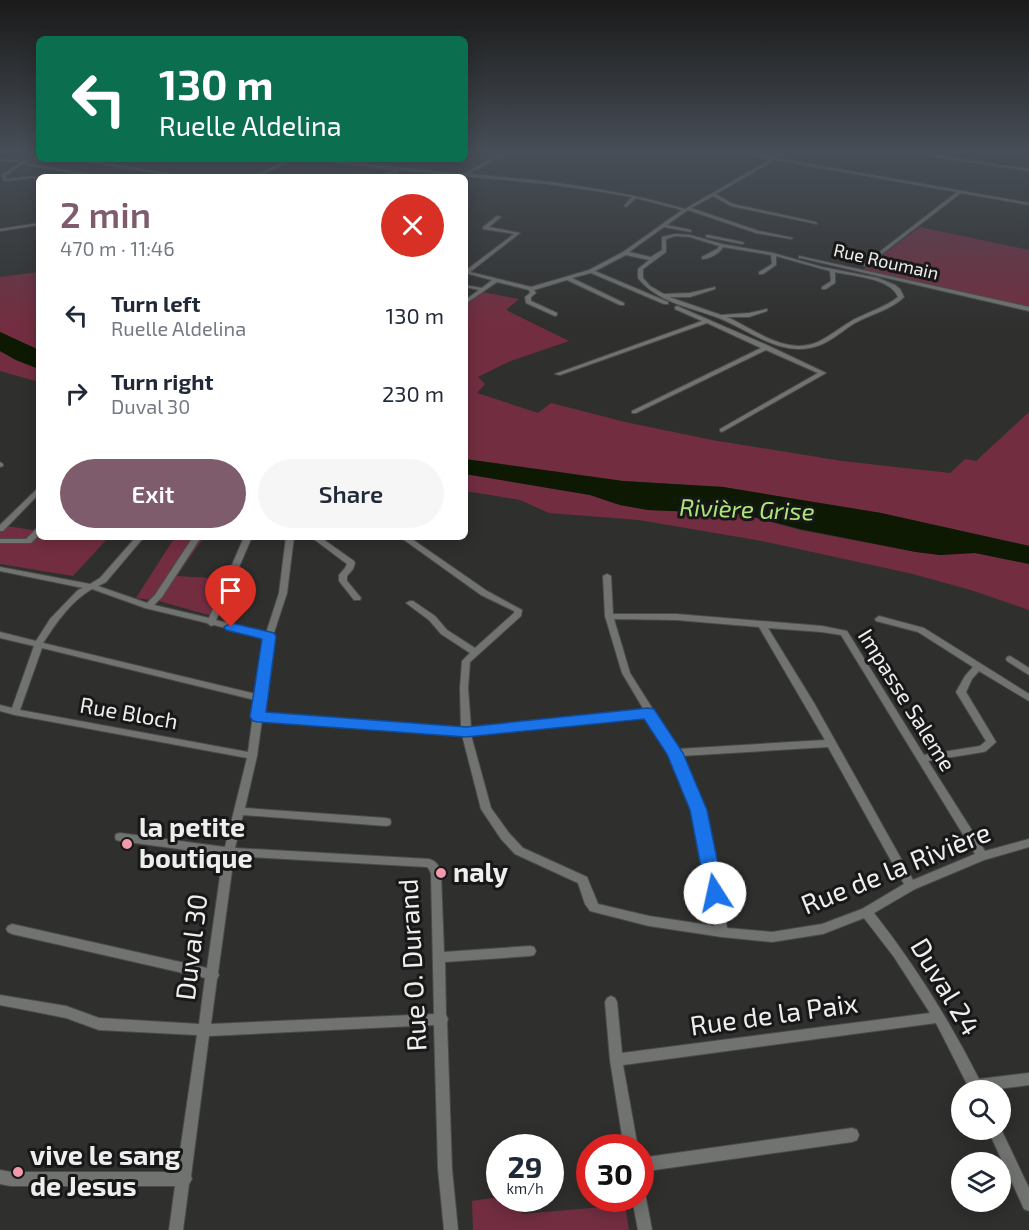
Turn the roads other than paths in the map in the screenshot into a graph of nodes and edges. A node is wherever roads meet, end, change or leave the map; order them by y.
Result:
1 (681, 208) edge
2 (690, 208) edge
3 (747, 208) edge
4 (939, 208) edge
5 (687, 210) junction
6 (500, 217) dead end
7 (36, 224) edge
8 (815, 224) dead end
9 (666, 226) junction
10 (0, 230) edge
11 (791, 238) dead end
12 (722, 245) junction
13 (625, 253) junction
14 (773, 254) junction
15 (704, 258) dead end
16 (652, 259) junction
17 (866, 265) dead end
18 (468, 270) edge
19 (591, 271) junction
20 (832, 271) junction
21 (468, 273) edge
22 (761, 273) dead end
23 (568, 278) junction
24 (496, 280) junction
25 (468, 287) edge
26 (713, 288) dead end
27 (824, 288) dead end
28 (482, 289) junction
29 (531, 289) junction
30 (662, 295) junction
31 (468, 300) edge
32 (622, 304) dead end
33 (1029, 309) edge
34 (765, 310) dead end
35 (555, 314) dead end
36 (720, 316) junction
37 (708, 321) junction
38 (767, 347) junction
39 (558, 374) dead end
40 (634, 412) dead end
41 (722, 430) dead end
42 (36, 493) edge
43 (0, 529) edge
44 (36, 534) edge
45 (137, 540) edge
46 (195, 540) edge
47 (247, 540) edge
48 (290, 540) edge
49 (319, 540) edge
50 (408, 540) edge
51 (0, 541) edge
52 (0, 569) edge
53 (607, 576) dead end
54 (93, 587) junction
55 (357, 598) dead end
56 (410, 603) dead end
57 (148, 606) junction
58 (609, 616) junction
59 (879, 619) dead end
60 (212, 622) junction
61 (762, 625) junction
62 (0, 635) edge
63 (269, 636) junction
64 (39, 643) junction
65 (475, 652) junction
66 (1010, 659) dead end
67 (978, 666) junction
68 (1029, 672) edge
69 (261, 698) junction
70 (1029, 698) edge
71 (0, 708) edge
72 (15, 712) junction
73 (648, 713) junction
74 (258, 717) junction
75 (466, 732) junction
76 (831, 743) junction
77 (675, 753) junction
78 (252, 756) junction
79 (921, 759) junction
80 (239, 811) junction
81 (386, 822) dead end
82 (120, 837) dead end
83 (1029, 843) edge
84 (229, 852) junction
85 (982, 856) junction
86 (911, 886) junction
87 (866, 912) junction
88 (12, 929) dead end
89 (722, 932) junction
90 (530, 951) dead end
91 (439, 957) junction
92 (213, 975) junction
93 (0, 1000) edge
94 (611, 1002) dead end
95 (939, 1017) junction
96 (442, 1019) junction
97 (206, 1030) junction
98 (616, 1060) junction
99 (1029, 1079) edge
100 (972, 1080) edge
101 (1011, 1082) edge
102 (629, 1134) edge
103 (852, 1135) dead end
104 (1000, 1140) edge
105 (654, 1163) edge
106 (0, 1177) edge
107 (185, 1179) junction
108 (1029, 1204) edge
109 (642, 1212) edge
110 (176, 1230) edge
111 (451, 1230) edge
112 (645, 1230) edge

1 - 5 street
2 - 5 street
3 - 8 street
4 - 17 street
5 - 9 street
5 - 11 street
6 - 18 street
7 - 10 street
9 - 13 street
9 - 33 street, Rue Roumain
12 - 14 street
12 - 15 street
12 - 16 street
13 - 16 street
13 - 19 street
14 - 20 street
14 - 22 street
16 - 30 street
19 - 23 street
19 - 37 street
20 - 27 street
20 - 36 street
21 - 24 street
23 - 29 street
23 - 32 street
24 - 28 street
24 - 29 street
25 - 28 street
26 - 30 street
28 - 31 street
29 - 35 street
30 - 36 street
34 - 36 street
37 - 38 street
37 - 39 street
38 - 40 street
38 - 41 street
42 - 43 street
44 - 51 street
45 - 54 street
46 - 57 street
47 - 60 street
48 - 63 street, Duval 30
49 - 55 street
50 - 65 street
52 - 54 street
53 - 58 street
54 - 57 street
54 - 64 street
56 - 65 street
57 - 60 street
58 - 61 street
58 - 73 street
59 - 67 street
60 - 63 street
61 - 76 street
61 - 79 street, Impasse Saleme
62 - 64 street
63 - 69 street, Duval 30
64 - 69 street
64 - 72 street
65 - 75 street
66 - 68 street
67 - 70 street
67 - 79 street
69 - 74 street, Duval 30
71 - 72 street, Rue Bloch
72 - 78 street, Rue Bloch
73 - 75 street
73 - 77 street
74 - 75 street
74 - 78 street, Duval 30
75 - 89 street, Rue de la Rivière
76 - 77 street
76 - 86 street
77 - 89 street
78 - 80 street, Duval 30
79 - 85 street, Impasse Saleme
80 - 81 street
80 - 84 street, Duval 30
82 - 84 street
83 - 85 street, Rue de la Rivière
84 - 91 street, Rue O. Durand
84 - 92 street, Duval 30
85 - 86 street, Rue de la Rivière
86 - 87 street, Rue de la Rivière
87 - 89 street, Rue de la Rivière
87 - 95 street, Duval 24
88 - 92 street
90 - 91 street
91 - 96 street, Rue O. Durand
92 - 97 street, Duval 30
93 - 97 street
94 - 98 street
95 - 98 street, Rue de la Paix
95 - 100 street, Duval 24
96 - 97 street
96 - 111 street, Rue O. Durand
97 - 107 street, Duval 30
98 - 102 street
99 - 101 street
103 - 105 street
104 - 108 street
106 - 107 street
107 - 110 street, Duval 30
109 - 112 street

